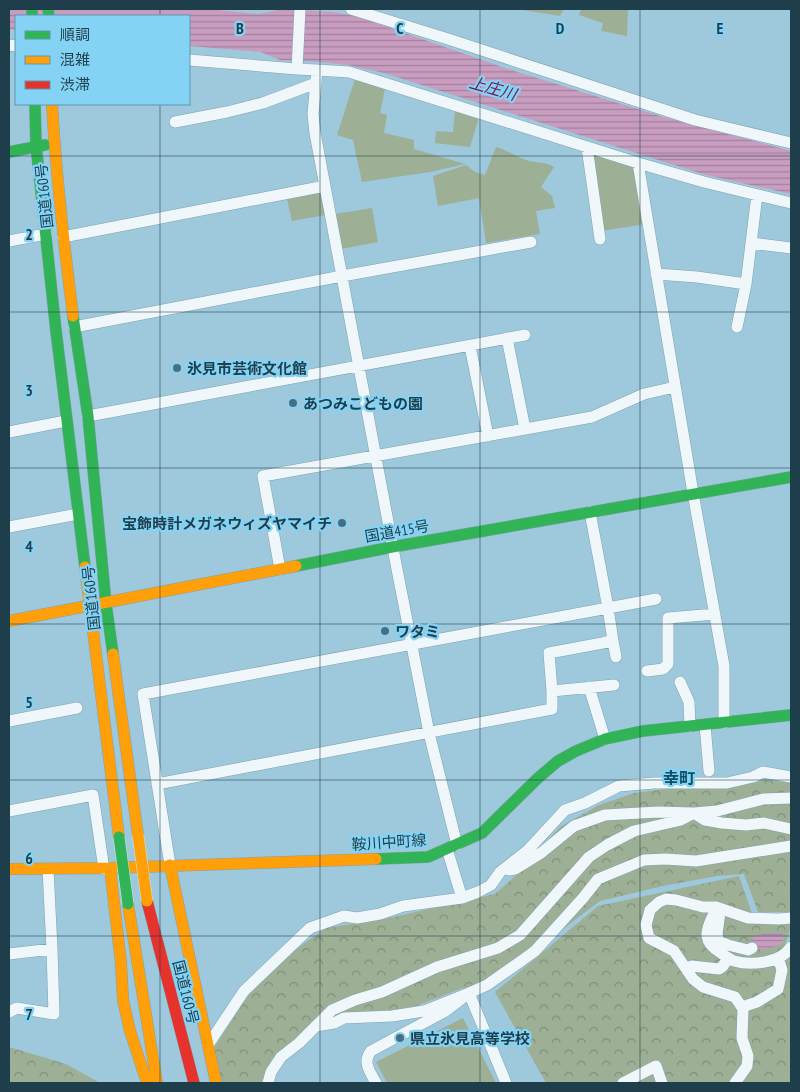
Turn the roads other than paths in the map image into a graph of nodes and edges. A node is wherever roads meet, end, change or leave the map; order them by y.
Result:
1 (300, 9) edge
2 (351, 9) edge
3 (190, 60) edge
4 (297, 67) junction
5 (317, 70) junction
6 (316, 83) junction
7 (35, 105) edge
8 (52, 105) edge
9 (175, 122) dead end
10 (791, 143) edge
11 (54, 144) junction
12 (36, 146) junction
13 (587, 147) junction
14 (9, 152) edge
15 (638, 163) junction
16 (325, 186) junction
17 (757, 195) junction
18 (791, 204) edge
19 (46, 234) junction
20 (63, 237) junction
21 (600, 239) dead end
22 (9, 241) edge
23 (531, 242) dead end
24 (751, 243) junction
25 (791, 248) edge
26 (656, 274) junction
27 (342, 276) junction
28 (746, 284) junction
29 (74, 327) junction
30 (738, 327) dead end
31 (525, 335) dead end
32 (507, 338) junction
33 (470, 346) junction
34 (359, 367) junction
35 (675, 387) junction
36 (88, 416) junction
37 (66, 421) junction
38 (525, 429) junction
39 (9, 432) edge
40 (488, 436) junction
41 (376, 456) junction
42 (791, 477) edge
43 (692, 493) junction
44 (590, 512) junction
45 (78, 514) junction
46 (9, 527) edge
47 (392, 547) junction
48 (280, 569) junction
49 (656, 599) dead end
50 (106, 604) junction
51 (89, 606) junction
52 (608, 608) junction
53 (715, 614) junction
54 (9, 621) edge
55 (613, 641) junction
56 (413, 645) junction
57 (616, 656) dead end
58 (647, 671) dead end
59 (680, 682) dead end
60 (614, 685) dead end
61 (589, 687) junction
62 (552, 691) junction
63 (77, 708) dead end
64 (791, 715) edge
65 (9, 721) edge
66 (724, 722) junction
67 (704, 724) junction
68 (690, 726) junction
69 (429, 733) junction
70 (605, 739) junction
71 (709, 771) dead end
72 (791, 777) edge
73 (157, 784) junction
74 (791, 798) edge
75 (9, 811) edge
76 (694, 813) junction
77 (791, 829) edge
78 (791, 846) edge
79 (452, 847) junction
80 (170, 865) junction
81 (107, 868) junction
82 (48, 869) junction
83 (9, 870) edge
84 (500, 872) junction
85 (462, 898) junction
86 (718, 907) junction
87 (791, 918) edge
88 (791, 947) edge
89 (752, 948) dead end
90 (52, 949) junction
91 (9, 954) edge
92 (728, 958) junction
93 (778, 958) junction
94 (686, 968) junction
95 (469, 993) junction
96 (742, 1007) junction
97 (9, 1012) edge
98 (316, 1026) junction
99 (208, 1046) junction
100 (146, 1083) edge
101 (157, 1083) edge
102 (194, 1083) edge
103 (216, 1083) edge
104 (268, 1083) edge
105 (376, 1083) edge
106 (506, 1083) edge
107 (623, 1083) edge
108 (662, 1083) edge
109 (735, 1083) edge

1 - 4 street
2 - 10 street
3 - 4 street
4 - 5 street
5 - 6 street
5 - 13 street
6 - 9 street
6 - 16 street
7 - 12 main road, 国道160号
8 - 11 main road, 国道160号
11 - 12 main road
11 - 20 main road, 国道160号
12 - 14 main road
12 - 19 main road, 国道160号
13 - 15 street
13 - 21 street
15 - 17 street
15 - 26 street
16 - 20 street
16 - 27 street
17 - 18 street
17 - 24 street
19 - 22 street
19 - 37 main road, 国道160号
20 - 29 main road, 国道160号
23 - 27 street
24 - 25 street
24 - 28 street
26 - 28 street
26 - 35 street
27 - 29 street
27 - 34 street
28 - 30 street
29 - 36 main road, 国道160号
31 - 32 street
32 - 33 street
32 - 38 street
33 - 34 street
33 - 40 street
34 - 36 street
34 - 41 street
35 - 38 street
35 - 43 street
36 - 50 main road, 国道160号
37 - 39 street
37 - 45 main road, 国道160号
38 - 40 street
40 - 41 street
41 - 47 street
41 - 48 street
42 - 43 main road, 国道415号
43 - 44 main road, 国道415号
43 - 53 street
44 - 47 main road, 国道415号
44 - 52 street
45 - 46 street
45 - 51 main road, 国道160号
47 - 48 main road, 国道415号
47 - 56 street
48 - 50 main road, 国道415号
49 - 52 street
50 - 51 main road, 国道415号
50 - 102 main road, 国道160号, bridge
51 - 54 main road, 国道415号
51 - 101 main road, 国道160号, bridge
52 - 55 street
52 - 56 street
53 - 58 street
53 - 66 street
55 - 57 street
55 - 62 street
56 - 69 street
56 - 73 street
59 - 68 street
60 - 61 street
61 - 62 street
61 - 70 street
62 - 69 street
63 - 65 street
64 - 66 main road, 鞍川中町線
66 - 67 main road, 鞍川中町線
67 - 68 main road, 鞍川中町線
67 - 71 street
68 - 70 main road, 鞍川中町線
69 - 73 street
69 - 79 street
70 - 79 main road, 鞍川中町線
72 - 84 street
73 - 80 street
74 - 76 street
75 - 81 street
76 - 77 street
76 - 84 street
76 - 98 street
78 - 95 street
79 - 80 main road, 鞍川中町線
79 - 85 street
80 - 81 main road, 鞍川中町線
80 - 99 main road
81 - 82 main road, 鞍川中町線
81 - 100 main road
82 - 83 main road, 鞍川中町線
82 - 90 street
84 - 85 street
85 - 99 street
86 - 87 street
86 - 89 street
86 - 92 street
86 - 94 street
88 - 93 street
90 - 91 street
90 - 97 street
92 - 93 street
92 - 94 street
93 - 96 street
94 - 96 street
95 - 98 street
95 - 105 street
95 - 106 street
96 - 109 street
98 - 104 street
99 - 103 main road
107 - 108 street

